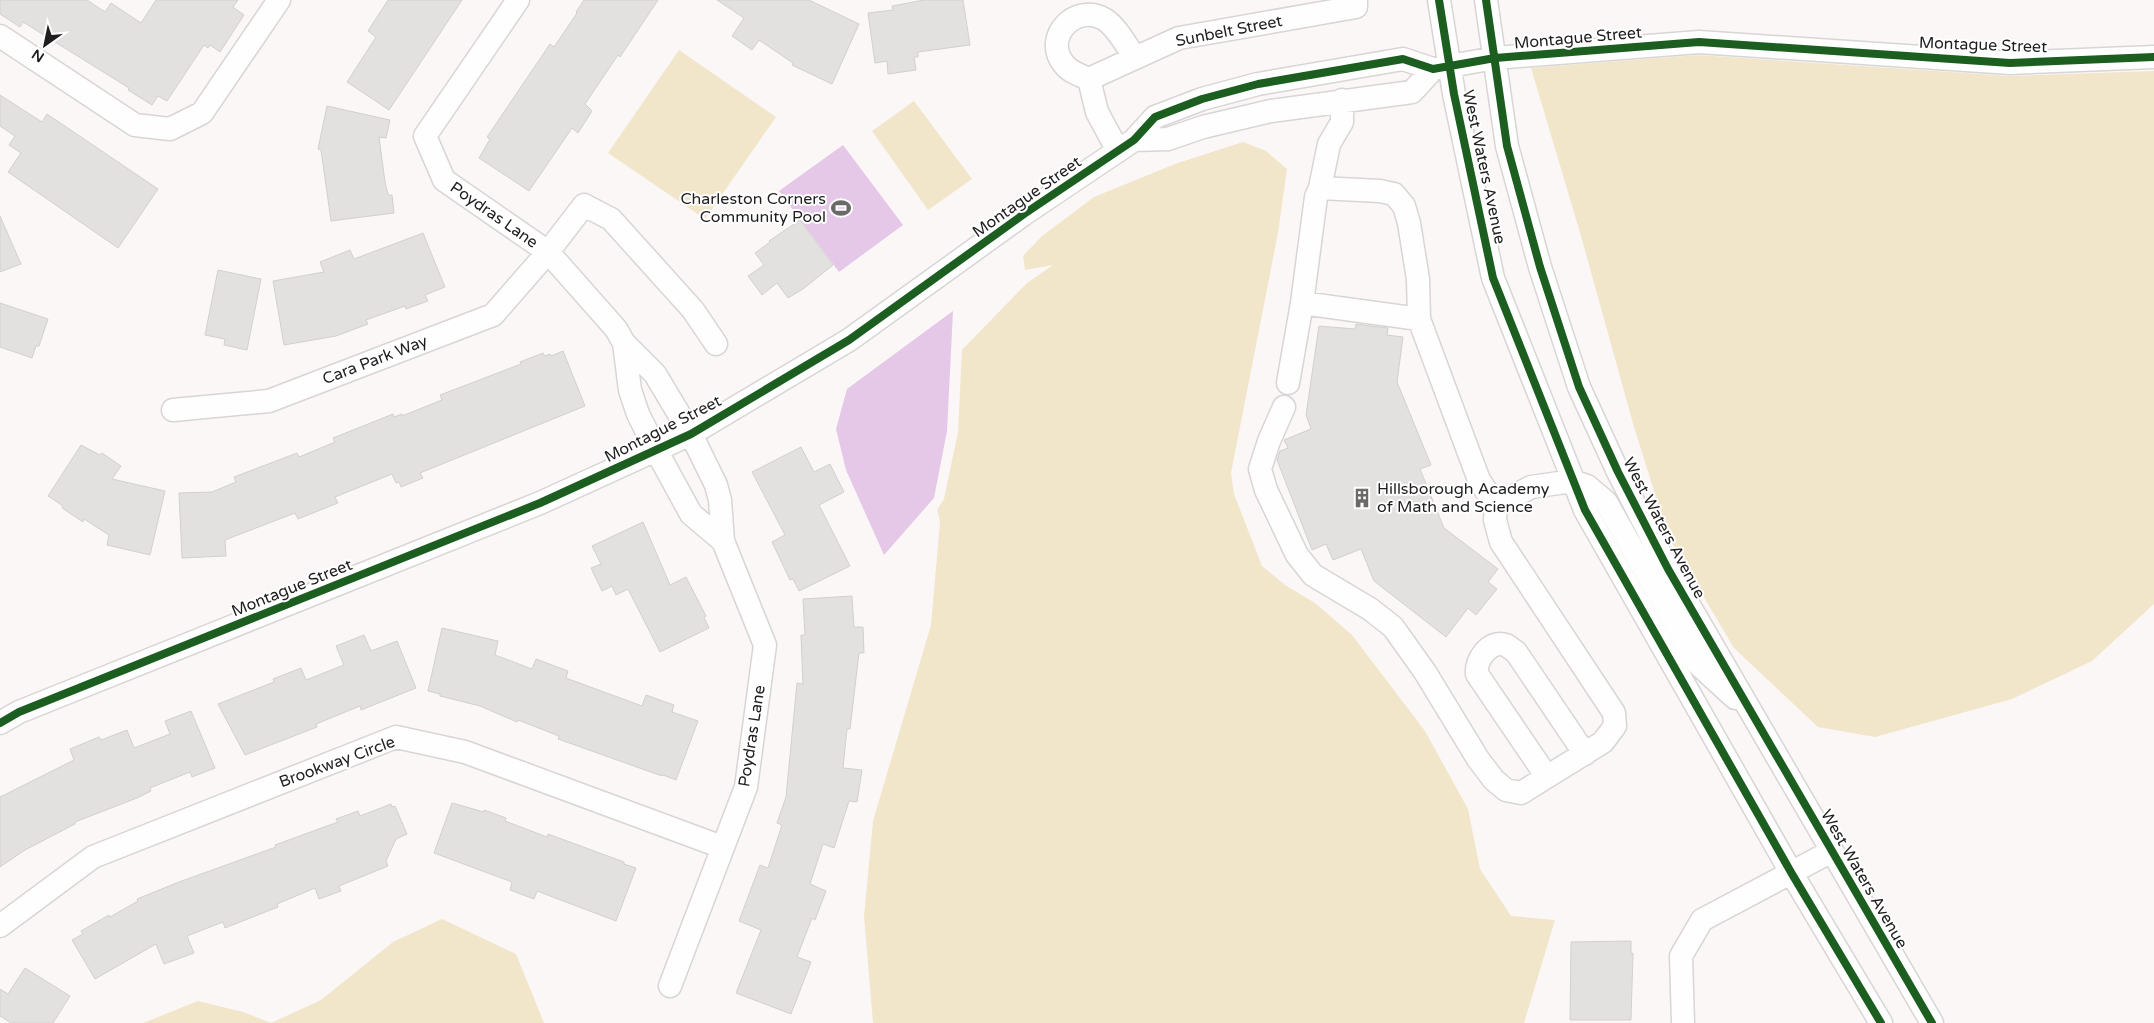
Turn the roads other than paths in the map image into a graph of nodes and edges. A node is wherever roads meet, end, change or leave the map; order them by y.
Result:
1 (279, 0) edge
2 (518, 0) edge
3 (1356, 0) edge
4 (1439, 0) edge
5 (1486, 0) edge
6 (0, 36) edge
7 (1135, 58) junction
8 (1495, 58) junction
9 (2154, 58) edge
10 (1441, 67) junction
11 (1089, 79) junction
12 (1342, 100) junction
13 (1126, 146) junction
14 (1320, 188) junction
15 (548, 252) junction
16 (1302, 303) junction
17 (1419, 319) junction
18 (624, 343) junction
19 (716, 344) dead end
20 (1288, 383) dead end
21 (1284, 407) dead end
22 (173, 410) dead end
23 (691, 434) junction
24 (656, 450) junction
25 (1574, 481) junction
26 (1496, 506) junction
27 (723, 541) junction
28 (1752, 714) junction
29 (0, 723) edge
30 (1584, 754) junction
31 (1547, 777) junction
32 (722, 846) junction
33 (1832, 851) junction
34 (1792, 874) junction
35 (0, 926) edge
36 (670, 986) dead end
37 (1683, 1023) edge
38 (1881, 1023) edge
39 (1932, 1023) edge

1 - 6 street
2 - 15 street, Poydras Lane
3 - 7 street, Sunbelt Street
4 - 10 street, West Waters Avenue
5 - 8 street, West Waters Avenue
7 - 11 street, Sunbelt Street
7 - 11 street
8 - 9 street, Montague Street
8 - 10 street, Montague Street
8 - 28 street, West Waters Avenue
10 - 12 street
10 - 13 street, Montague Street
10 - 25 street, West Waters Avenue
11 - 13 street
12 - 13 street
12 - 14 street
13 - 23 street, Montague Street
14 - 16 street
14 - 17 street
15 - 18 street, Poydras Lane
15 - 19 street, Cara Park Way
15 - 22 street, Cara Park Way
16 - 17 street
16 - 20 street
17 - 26 street
18 - 23 street, Poydras Lane
18 - 24 street, Poydras Lane
21 - 31 street
23 - 24 street, Montague Street
23 - 27 street, Poydras Lane
24 - 27 street, Poydras Lane
24 - 29 street, Montague Street
25 - 26 street
25 - 28 street
25 - 34 street, West Waters Avenue
26 - 30 street
27 - 32 street, Poydras Lane
28 - 33 street, West Waters Avenue
30 - 31 street
30 - 31 street
32 - 35 street, Brookway Circle
32 - 36 street, Poydras Lane
33 - 34 street
33 - 39 street, West Waters Avenue
34 - 37 street
34 - 38 street, West Waters Avenue

